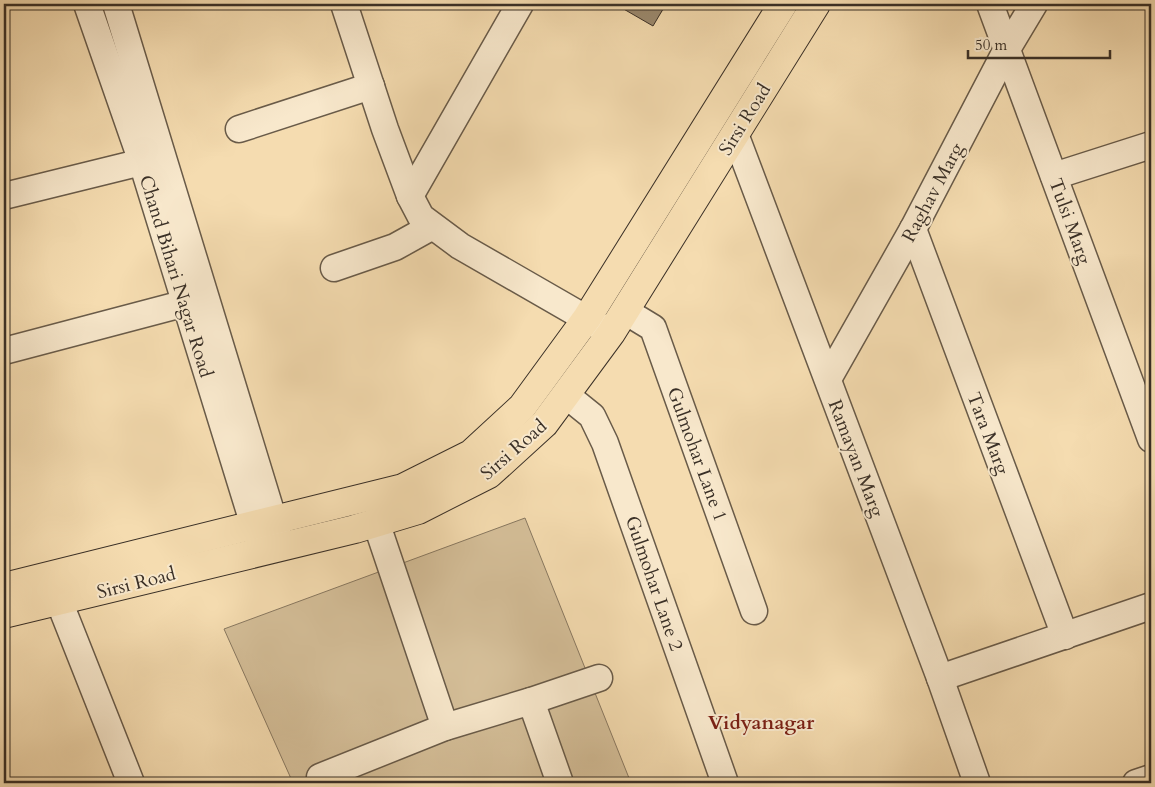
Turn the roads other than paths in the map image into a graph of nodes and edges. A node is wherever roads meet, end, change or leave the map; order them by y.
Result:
1 (87, 4) edge
2 (116, 4) edge
3 (344, 4) edge
4 (783, 4) edge
5 (816, 4) edge
6 (990, 4) edge
7 (1034, 4) edge
8 (514, 8) edge
9 (1007, 49) junction
10 (371, 86) junction
11 (239, 129) dead end
12 (735, 134) junction
13 (1151, 145) edge
14 (142, 162) junction
15 (1054, 176) junction
16 (4, 196) edge
17 (410, 196) junction
18 (432, 227) junction
19 (913, 229) junction
20 (334, 268) dead end
21 (186, 303) junction
22 (587, 318) junction
23 (618, 322) junction
24 (4, 352) edge
25 (828, 379) junction
26 (566, 395) junction
27 (1151, 439) edge
28 (376, 522) junction
29 (264, 523) junction
30 (272, 549) junction
31 (4, 587) edge
32 (59, 601) junction
33 (1151, 606) edge
34 (754, 611) dead end
35 (4, 614) edge
36 (1065, 636) junction
37 (599, 678) dead end
38 (940, 678) junction
39 (530, 701) junction
40 (445, 727) junction
41 (1151, 778) edge
42 (315, 781) edge
43 (131, 783) edge
44 (560, 783) edge
45 (725, 783) edge
46 (977, 783) edge
47 (1136, 783) edge

1 - 14 street, Chand Bihari Nagar Road
2 - 29 street, Chand Bihari Nagar Road
3 - 10 street, Gulmohar Lane 1
4 - 22 main road, Sirsi Road
5 - 12 main road, Sirsi Road
6 - 9 street, Tulsi Marg
7 - 9 street, Raghav Marg
8 - 17 street
9 - 15 street, Tulsi Marg
9 - 19 street, Raghav Marg
10 - 11 street
10 - 17 street, Gulmohar Lane 1
12 - 23 main road, Sirsi Road
12 - 25 street, Ramayan Marg
13 - 15 street
14 - 16 street
14 - 21 street, Chand Bihari Nagar Road
15 - 27 street, Tulsi Marg
17 - 18 street, Gulmohar Lane 1
18 - 20 street
18 - 22 street, Gulmohar Lane 1
19 - 25 street, Raghav Marg
19 - 36 street, Tara Marg
21 - 24 street
21 - 29 street, Chand Bihari Nagar Road
22 - 23 street, Gulmohar Lane 1
22 - 29 main road, Sirsi Road
23 - 26 main road, Sirsi Road
23 - 34 street, Gulmohar Lane 1
25 - 38 street, Ramayan Marg
26 - 28 main road, Sirsi Road
26 - 45 street, Gulmohar Lane 2
28 - 30 main road, Sirsi Road
28 - 40 street
29 - 30 street, Chand Bihari Nagar Road
29 - 31 main road, Sirsi Road
30 - 32 main road, Sirsi Road
32 - 35 main road, Sirsi Road
32 - 43 street
33 - 36 street
36 - 38 street
37 - 39 street
38 - 46 street, Ramayan Marg
39 - 40 street
39 - 44 street
40 - 42 street
41 - 47 street

